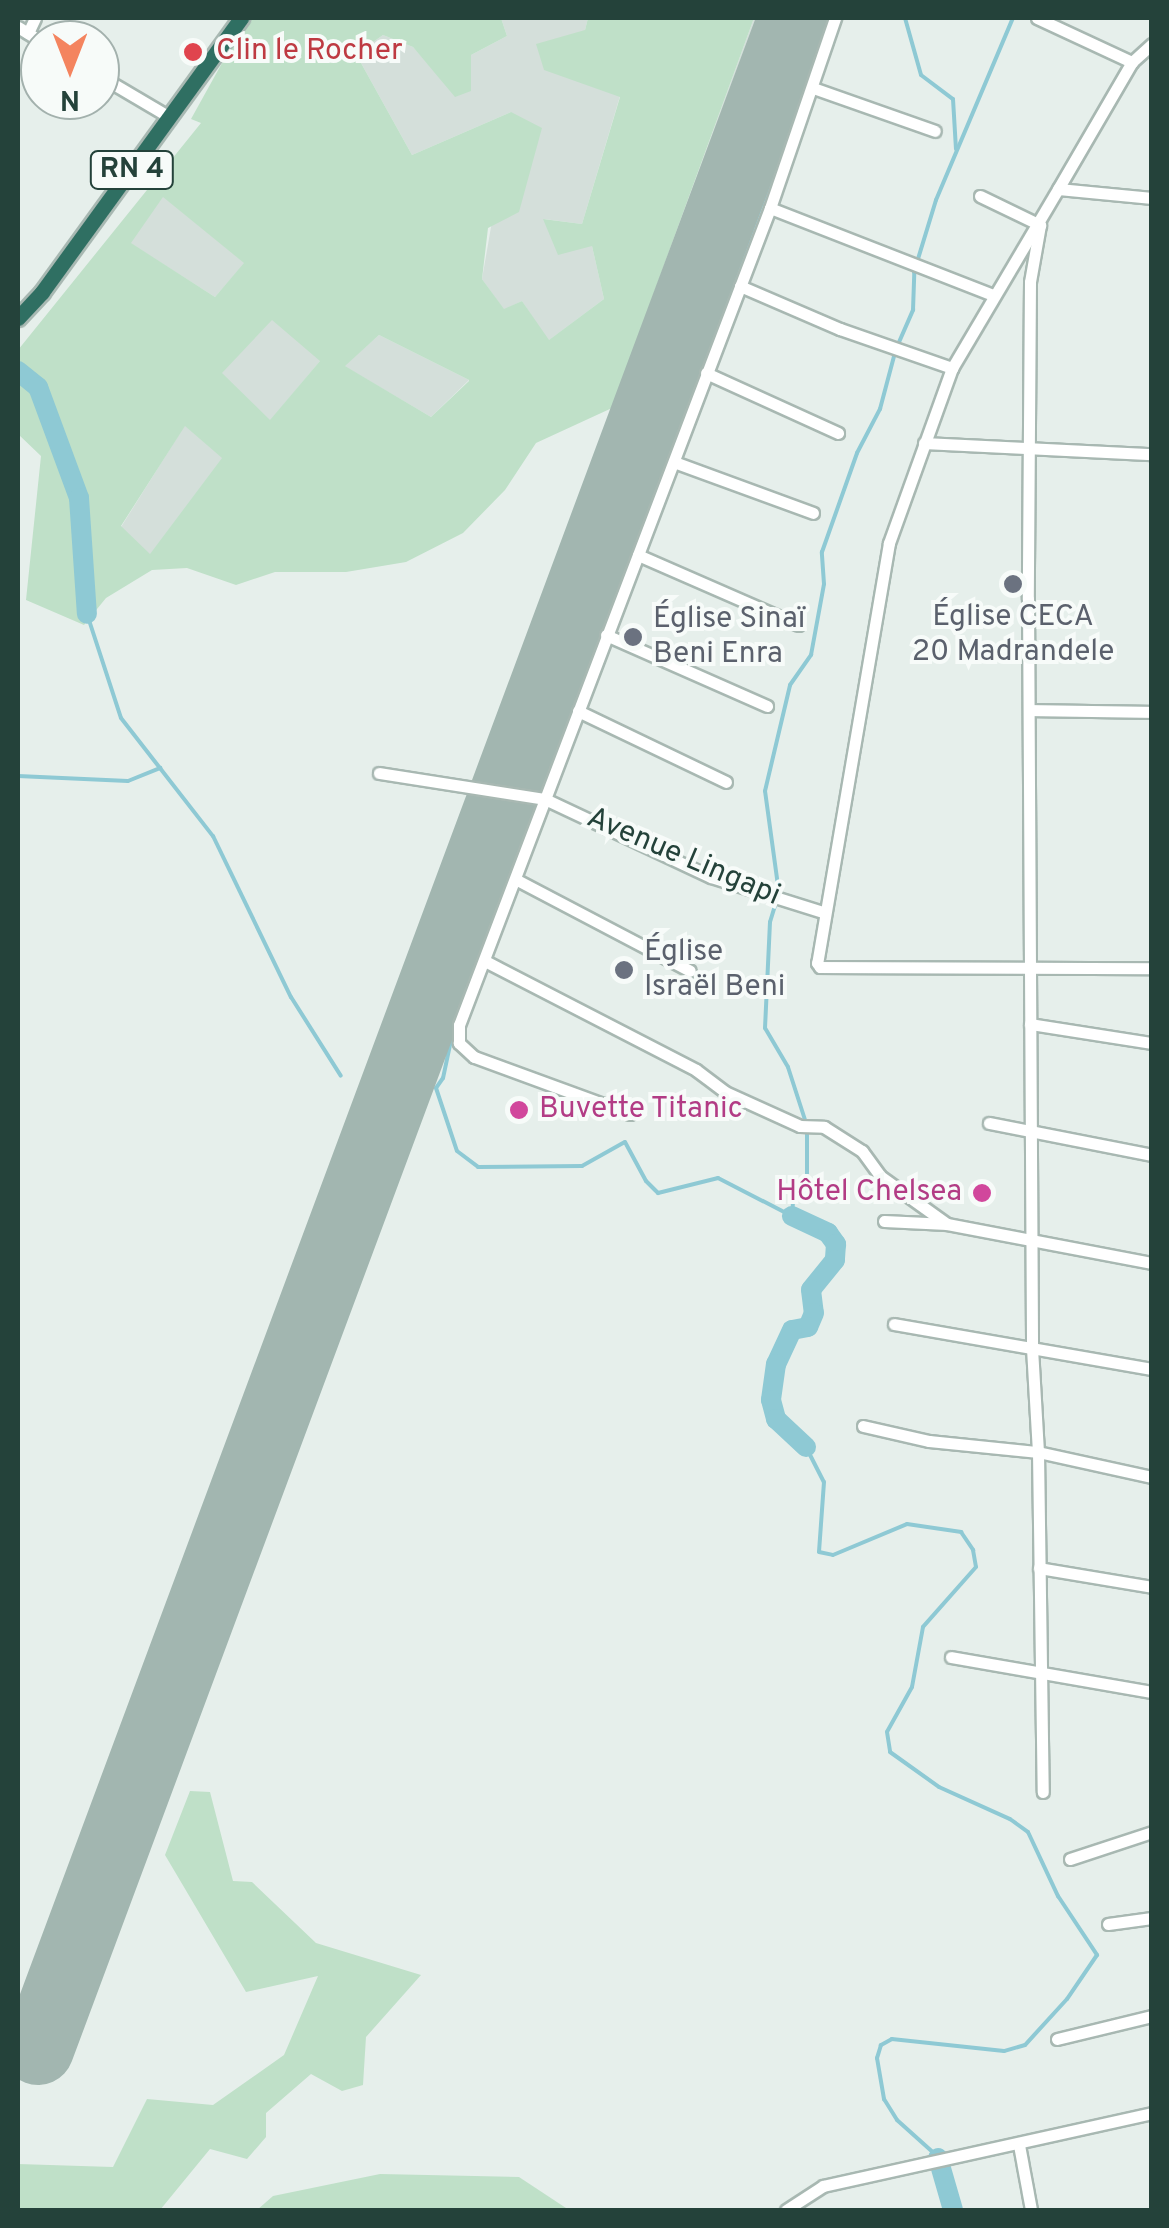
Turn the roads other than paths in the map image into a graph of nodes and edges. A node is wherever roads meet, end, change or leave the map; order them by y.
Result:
1 (241, 18) edge
2 (835, 18) edge
3 (1037, 18) edge
4 (1152, 44) edge
5 (1132, 62) junction
6 (120, 88) edge
7 (813, 88) junction
8 (170, 118) junction
9 (935, 131) dead end
10 (1058, 189) junction
11 (980, 196) dead end
12 (1152, 198) edge
13 (770, 208) junction
14 (1040, 225) junction
15 (740, 286) junction
16 (993, 295) junction
17 (18, 318) edge
18 (952, 368) junction
19 (706, 373) junction
20 (838, 433) dead end
21 (924, 443) junction
22 (1031, 451) junction
23 (1152, 454) edge
24 (674, 462) junction
25 (813, 513) dead end
26 (638, 556) junction
27 (798, 625) dead end
28 (606, 635) junction
29 (768, 706) dead end
30 (1031, 710) junction
31 (578, 711) junction
32 (1152, 712) edge
33 (379, 773) dead end
34 (726, 782) dead end
35 (545, 799) junction
36 (516, 880) junction
37 (823, 912) junction
38 (485, 962) junction
39 (1152, 968) edge
40 (1030, 969) junction
41 (690, 971) dead end
42 (1030, 1024) junction
43 (1152, 1043) edge
44 (630, 1114) dead end
45 (989, 1123) dead end
46 (1033, 1133) junction
47 (1152, 1155) edge
48 (884, 1221) dead end
49 (946, 1224) junction
50 (1034, 1240) junction
51 (1152, 1263) edge
52 (894, 1324) dead end
53 (1032, 1348) junction
54 (1152, 1369) edge
55 (864, 1426) dead end
56 (1038, 1452) junction
57 (1152, 1477) edge
58 (1039, 1568) junction
59 (1152, 1587) edge
60 (951, 1656) dead end
61 (1042, 1671) junction
62 (1152, 1692) edge
63 (1044, 1792) dead end
64 (1152, 1832) edge
65 (1070, 1859) dead end
66 (1152, 1918) edge
67 (1108, 1924) dead end
68 (1152, 2016) edge
69 (1057, 2038) dead end
70 (1152, 2113) edge
71 (1019, 2145) junction
72 (786, 2210) edge
73 (1031, 2210) edge

1 - 8 highway, RN 4
2 - 7 street
3 - 5 street
4 - 5 street
5 - 10 street
6 - 8 street
7 - 9 street
7 - 13 street
8 - 17 highway, RN 4
10 - 12 street
10 - 14 street
11 - 14 street
13 - 15 street
13 - 16 street
14 - 16 street
14 - 22 street
15 - 18 street
15 - 19 street
16 - 18 street
18 - 21 street
19 - 20 street
19 - 24 street
21 - 22 street
21 - 37 street
22 - 23 street
22 - 30 street
24 - 25 street
24 - 26 street
26 - 27 street
26 - 28 street
28 - 29 street
28 - 31 street
30 - 32 street
30 - 40 street
31 - 34 street
31 - 35 street
33 - 35 street, Avenue Lingapi
35 - 36 street
35 - 37 street, Avenue Lingapi
36 - 38 street
36 - 41 street
37 - 40 street
38 - 44 street
38 - 49 street
39 - 40 street
40 - 42 street
42 - 43 street
42 - 46 street
45 - 46 street
46 - 47 street
46 - 50 street
48 - 49 street
49 - 50 street
50 - 51 street
50 - 53 street
52 - 53 street
53 - 54 street
53 - 56 street
55 - 56 street
56 - 57 street
56 - 58 street
58 - 59 street
58 - 61 street
60 - 61 street
61 - 62 street
61 - 63 street
64 - 65 street
66 - 67 street
68 - 69 street
70 - 71 street
71 - 72 street
71 - 73 street

